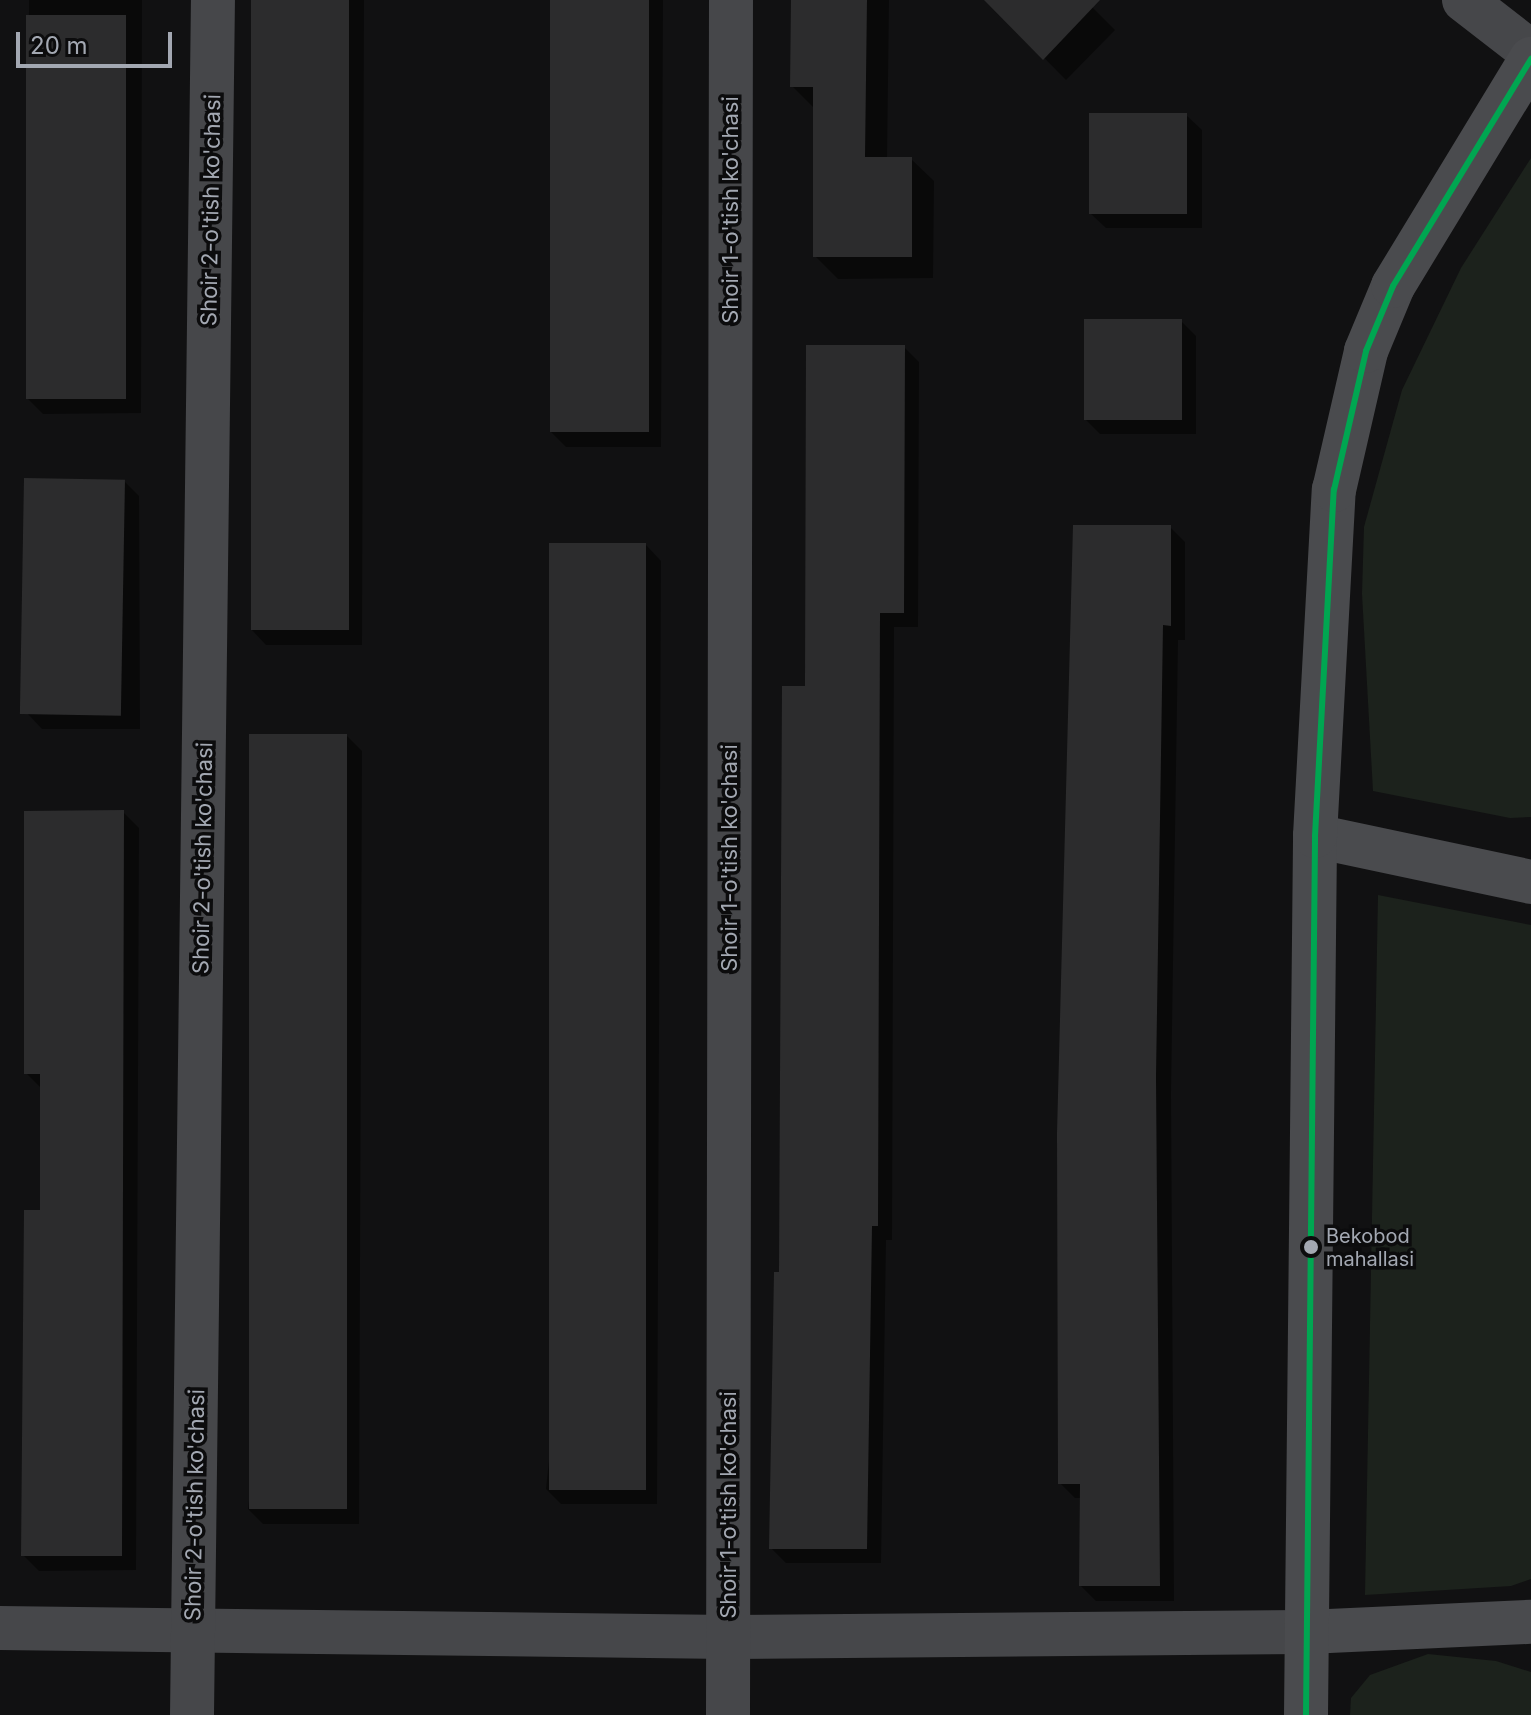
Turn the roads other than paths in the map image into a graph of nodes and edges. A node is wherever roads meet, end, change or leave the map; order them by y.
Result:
1 (213, 0) edge
2 (731, 0) edge
3 (1464, 0) edge
4 (1531, 52) edge
5 (1531, 59) edge
6 (1315, 836) junction
7 (1531, 882) edge
8 (1531, 1622) edge
9 (0, 1628) edge
10 (194, 1631) junction
11 (1307, 1632) junction
12 (729, 1637) junction
13 (192, 1715) edge
14 (728, 1715) edge
15 (1306, 1715) edge

1 - 10 street, Shoir 2-o'tish ko'chasi
2 - 12 street, Shoir 1-o'tish ko'chasi
3 - 4 street
5 - 6 main road
6 - 7 main road
6 - 11 main road
8 - 11 main road
9 - 10 street
10 - 12 street
10 - 13 street, Shoir 2-o'tish ko'chasi
11 - 12 street
11 - 15 main road
12 - 14 street, Shoir 1-o'tish ko'chasi

